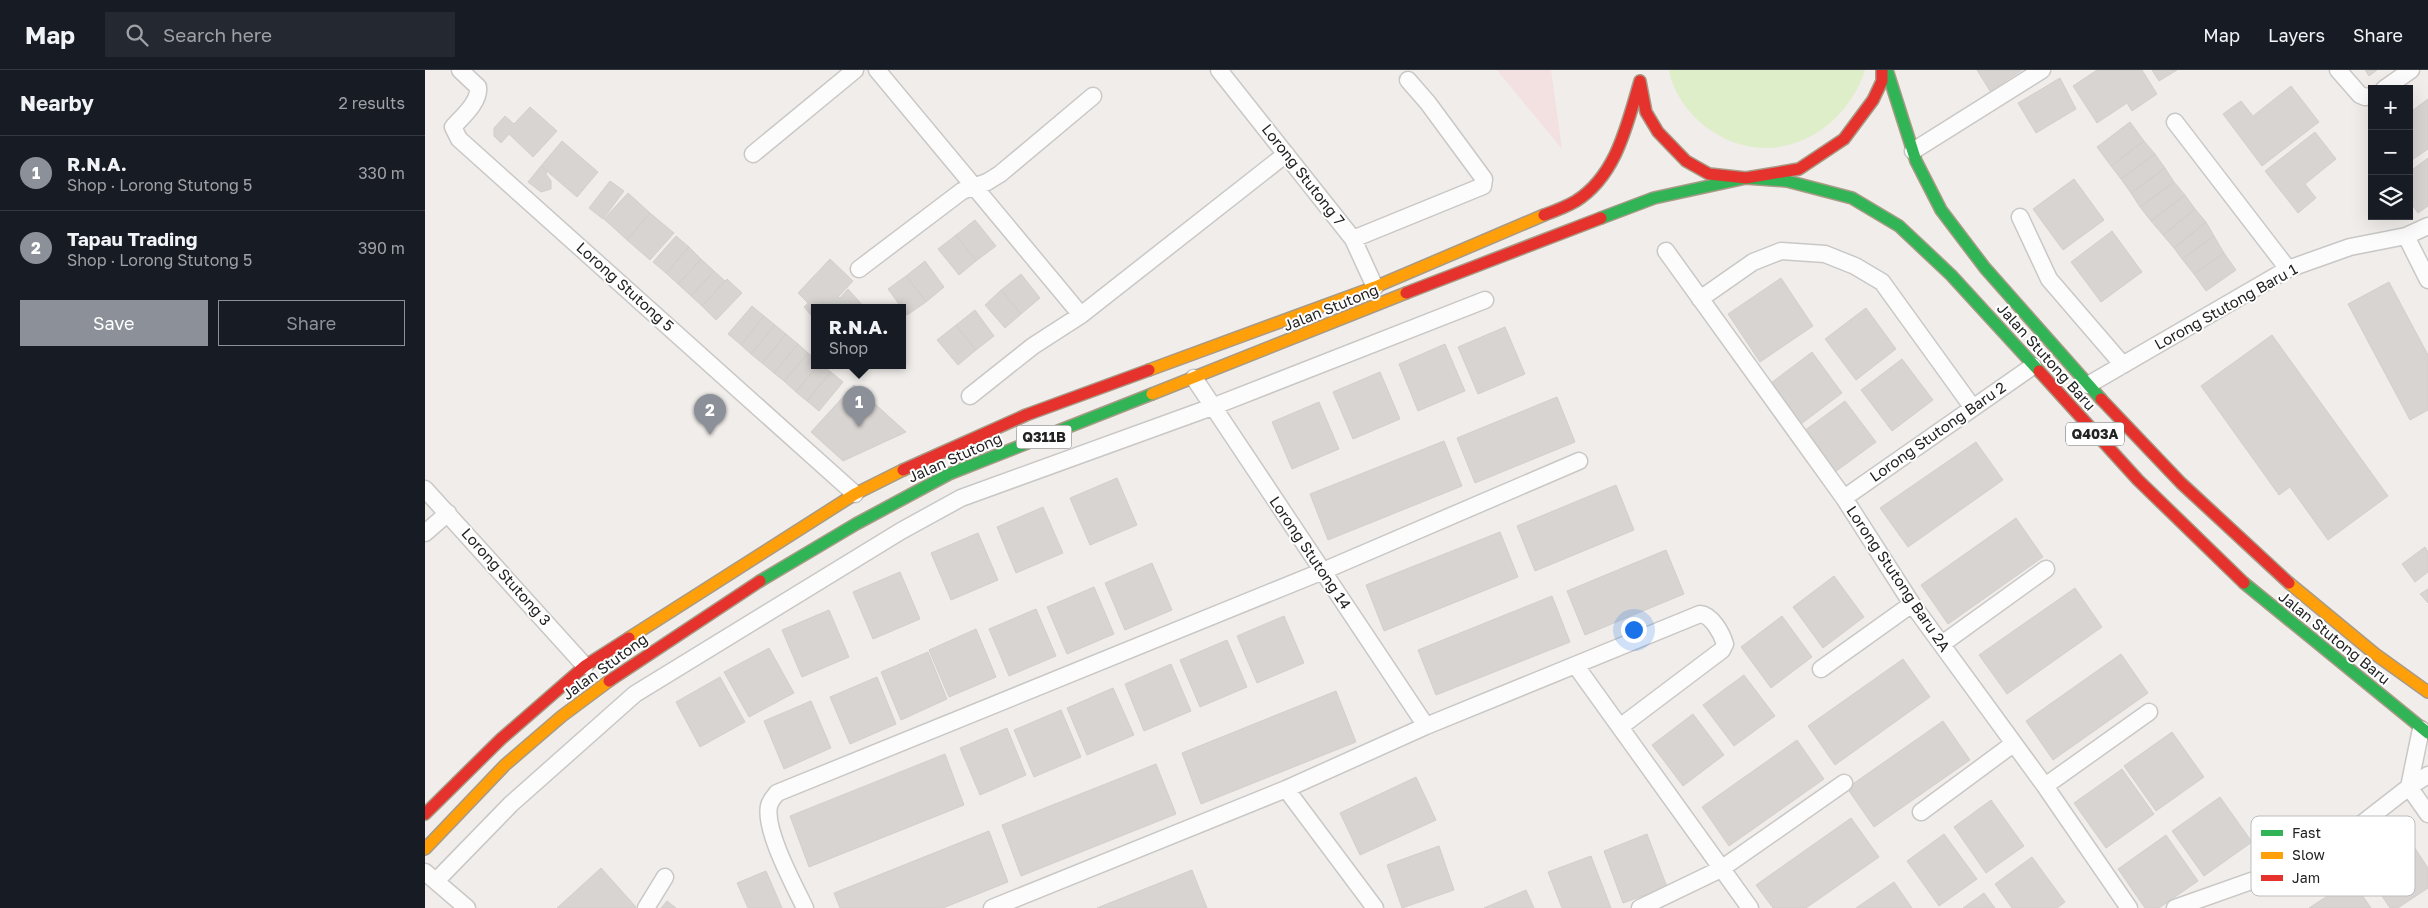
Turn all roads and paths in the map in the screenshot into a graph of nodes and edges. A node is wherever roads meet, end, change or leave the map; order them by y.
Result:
1 (460, 70) edge
2 (855, 70) edge
3 (877, 70) edge
4 (1219, 70) edge
5 (1883, 70) edge
6 (1887, 70) edge
7 (2042, 70) edge
8 (2338, 70) edge
9 (2411, 70) edge
10 (1641, 75) edge
11 (1408, 80) dead end
12 (2390, 85) edge
13 (1093, 96) dead end
14 (2368, 97) edge
15 (2175, 122) dead end
16 (1913, 151) junction
17 (753, 154) dead end
18 (1286, 154) junction
19 (1747, 178) junction
20 (973, 187) junction
21 (2020, 217) dead end
22 (2428, 226) edge
23 (2406, 236) junction
24 (1353, 239) junction
25 (1666, 252) dead end
26 (859, 269) dead end
27 (2288, 269) junction
28 (2428, 280) edge
29 (1375, 287) junction
30 (1700, 299) junction
31 (1485, 300) dead end
32 (1081, 315) junction
33 (2123, 365) junction
34 (2033, 366) junction
35 (1194, 378) junction
36 (2088, 386) junction
37 (970, 396) dead end
38 (1212, 407) junction
39 (1973, 408) junction
40 (1579, 461) dead end
41 (425, 489) edge
42 (855, 494) junction
43 (1844, 498) junction
44 (448, 512) junction
45 (425, 533) edge
46 (2046, 569) dead end
47 (1323, 571) junction
48 (1912, 604) junction
49 (1942, 644) junction
50 (585, 666) junction
51 (1576, 666) junction
52 (1821, 669) dead end
53 (2428, 692) edge
54 (2149, 712) dead end
55 (1426, 726) junction
56 (1621, 727) junction
57 (2424, 731) edge
58 (2013, 744) junction
59 (2428, 775) edge
60 (1844, 784) dead end
61 (2045, 786) junction
62 (2409, 787) junction
63 (1286, 789) junction
64 (1921, 812) dead end
65 (425, 814) edge
66 (2428, 814) edge
67 (2372, 816) edge
68 (425, 849) edge
69 (1721, 869) junction
70 (430, 876) edge
71 (665, 877) dead end
72 (2251, 881) edge
73 (467, 908) edge
74 (646, 908) edge
75 (805, 908) edge
76 (991, 908) edge
77 (1375, 908) edge
78 (1640, 908) edge
79 (1750, 908) edge
80 (2129, 908) edge
81 (2175, 908) edge

1 - 42 street, Lorong Stutong 5
2 - 17 street
3 - 20 street
4 - 18 street, Lorong Stutong 7
5 - 19 main road
6 - 16 main road, Jalan Stutong Baru
7 - 16 street
8 - 14 street
9 - 12 street
10 - 19 main road
10 - 29 main road, Jalan Stutong
11 - 24 street
13 - 20 street
15 - 27 street
16 - 36 main road, Jalan Stutong Baru
18 - 24 street, Lorong Stutong 7
18 - 32 street
19 - 34 main road, Jalan Stutong Baru / Q403A
19 - 35 main road, Jalan Stutong / Q311B
20 - 26 street
20 - 32 street
21 - 33 street
22 - 23 street, Lorong Stutong Baru 1
23 - 27 street, Lorong Stutong Baru 1
23 - 28 street
24 - 29 street, Lorong Stutong 7
25 - 30 street, Lorong Stutong Baru 2A
27 - 33 street, Lorong Stutong Baru 1
29 - 42 main road, Jalan Stutong
30 - 39 street
30 - 43 street, Lorong Stutong Baru 2A
31 - 38 street
32 - 37 street
33 - 36 street, Lorong Stutong Baru 1
34 - 39 street, Lorong Stutong Baru 2
34 - 57 main road, Jalan Stutong Baru / Q403A
35 - 38 street, Lorong Stutong 14
35 - 68 main road, Jalan Stutong / Q311B
36 - 53 main road, Jalan Stutong Baru
38 - 47 street, Lorong Stutong 14
38 - 70 street
39 - 43 street, Lorong Stutong Baru 2
40 - 47 street
41 - 44 street, Lorong Stutong 3
42 - 50 main road, Jalan Stutong
43 - 48 street, Lorong Stutong Baru 2A
44 - 45 street
44 - 50 street, Lorong Stutong 3
46 - 49 street
47 - 55 street, Lorong Stutong 14
47 - 75 street
48 - 49 street, Lorong Stutong Baru 2A
48 - 52 street
49 - 58 street, Lorong Stutong Baru 2A
50 - 65 main road, Jalan Stutong
51 - 55 street
51 - 56 street
51 - 56 street
54 - 61 street
55 - 63 street
56 - 69 street
57 - 62 street
58 - 61 street, Lorong Stutong Baru 2A
58 - 64 street
59 - 62 street
60 - 69 street
61 - 80 street, Lorong Stutong Baru 2A
62 - 66 street
62 - 67 street
63 - 76 street
63 - 77 street
69 - 78 street
69 - 79 street
70 - 73 street
71 - 74 street
72 - 81 street

